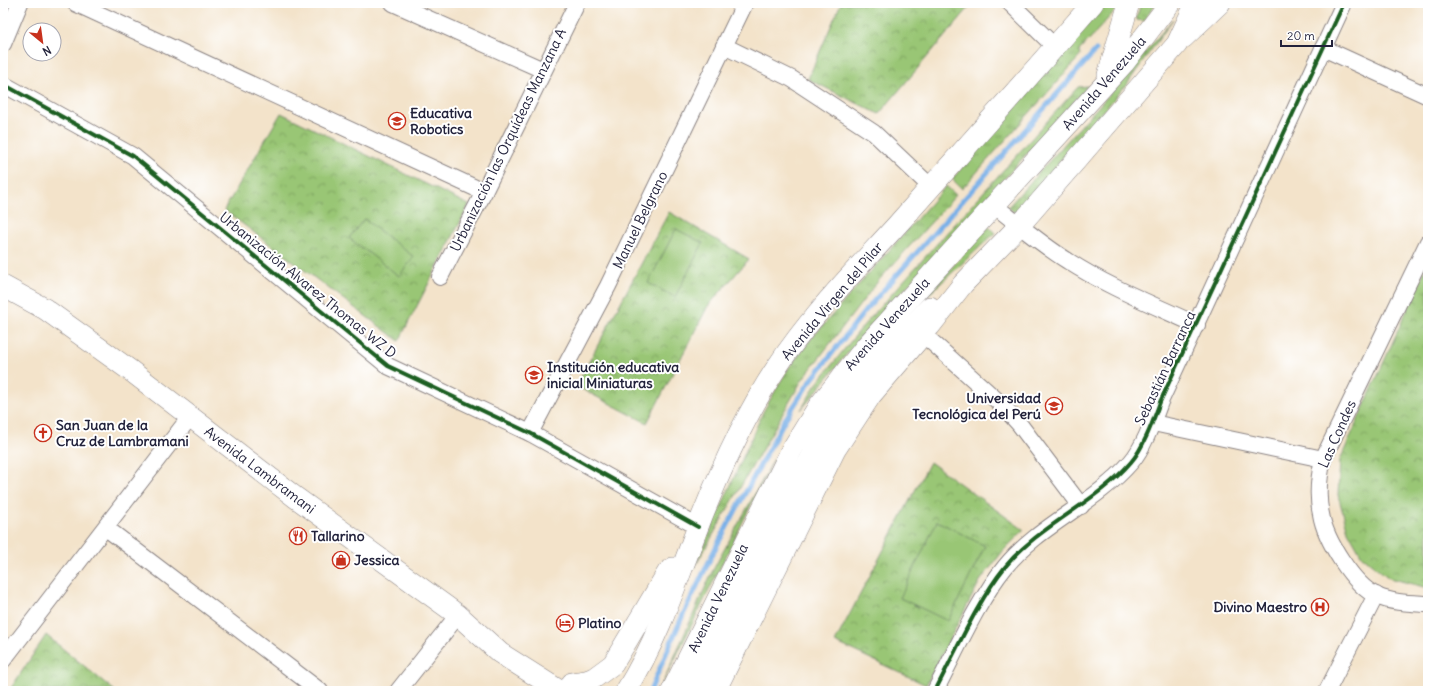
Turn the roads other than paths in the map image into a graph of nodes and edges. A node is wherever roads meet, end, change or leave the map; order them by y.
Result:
1 (20, 3) edge
2 (75, 3) edge
3 (393, 3) edge
4 (577, 3) edge
5 (745, 3) edge
6 (1010, 3) edge
7 (1093, 3) edge
8 (1129, 3) edge
9 (1170, 3) edge
10 (1196, 3) edge
11 (1220, 3) edge
12 (1344, 3) edge
13 (410, 7) edge
14 (3, 44) edge
15 (1177, 44) junction
16 (724, 46) junction
17 (1055, 47) junction
18 (1323, 48) junction
19 (542, 70) junction
20 (1106, 82) junction
21 (3, 84) edge
22 (1428, 96) edge
23 (931, 187) junction
24 (484, 192) junction
25 (995, 206) junction
26 (1019, 226) junction
27 (1428, 242) edge
28 (440, 277) dead end
29 (964, 284) junction
30 (3, 286) edge
31 (1196, 325) junction
32 (924, 334) junction
33 (190, 417) junction
34 (1153, 423) junction
35 (530, 434) junction
36 (1323, 459) junction
37 (1081, 506) junction
38 (698, 527) junction
39 (106, 528) junction
40 (688, 553) junction
41 (1376, 595) junction
42 (1428, 604) edge
43 (458, 615) junction
44 (500, 653) junction
45 (3, 660) edge
46 (572, 688) edge
47 (320, 691) edge
48 (398, 691) edge
49 (546, 691) edge
50 (626, 691) edge
51 (672, 691) edge
52 (693, 691) edge
53 (715, 691) edge
54 (935, 691) edge
55 (1327, 691) edge

1 - 14 street
2 - 24 street
3 - 13 street
4 - 19 street, Urbanización las Orquídeas Manzana A
5 - 16 street, Manuel Belgrano
6 - 17 street
7 - 17 main road, Avenida Virgen del Pilar
8 - 20 main road
9 - 20 main road, Avenida Venezuela
10 - 15 main road, Avenida Venezuela
11 - 15 main road
12 - 18 street, Sebastián Barranca
13 - 19 street
15 - 26 main road, Avenida Venezuela
16 - 23 street
16 - 35 street, Manuel Belgrano
17 - 23 main road, Avenida Virgen del Pilar
18 - 22 street
18 - 31 street, Sebastián Barranca
19 - 24 street, Urbanización las Orquídeas Manzana A
20 - 25 main road, Avenida Venezuela
21 - 35 street, Urbanización Alvarez Thomas WZ D
23 - 38 main road, Avenida Virgen del Pilar
24 - 28 street, Urbanización las Orquídeas Manzana A
25 - 26 street
25 - 51 main road, Avenida Venezuela
26 - 29 main road, Avenida Venezuela
26 - 31 street
27 - 36 street, Las Condes
29 - 32 main road, Avenida Venezuela
29 - 52 main road, Avenida Venezuela
30 - 33 main road, Avenida Lambramani
31 - 34 street, Sebastián Barranca
32 - 37 street
32 - 53 main road, Avenida Venezuela
33 - 39 street
33 - 43 main road, Avenida Lambramani
34 - 36 street
34 - 37 street, Sebastián Barranca
35 - 38 street, Urbanización Alvarez Thomas WZ D
36 - 41 street, Las Condes
37 - 54 street, Sebastián Barranca
38 - 40 main road, Avenida Virgen del Pilar
39 - 45 street
39 - 47 street
40 - 46 main road
40 - 50 main road, Avenida Virgen del Pilar
41 - 42 street, Las Condes
41 - 55 street
43 - 44 main road, Avenida Lambramani
43 - 46 main road, Avenida Lambramani
43 - 48 street
44 - 46 main road, Avenida Lambramani
44 - 49 main road

